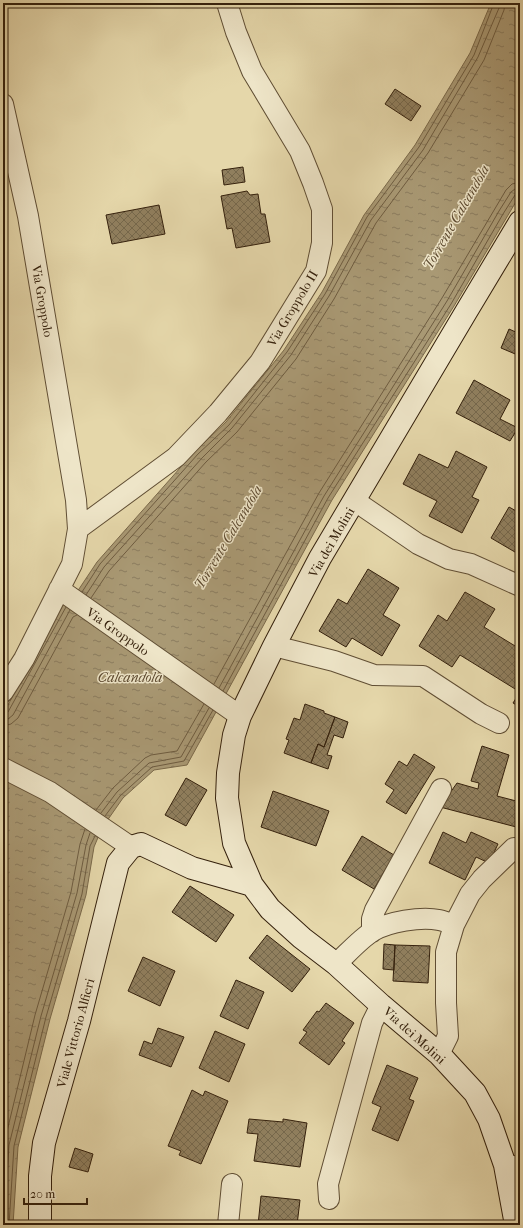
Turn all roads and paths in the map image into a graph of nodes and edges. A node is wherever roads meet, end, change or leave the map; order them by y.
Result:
1 (227, 3) edge
2 (3, 104) edge
3 (520, 222) edge
4 (355, 501) junction
5 (78, 529) junction
6 (520, 586) edge
7 (64, 592) junction
8 (274, 646) junction
9 (3, 692) edge
10 (233, 712) junction
11 (499, 723) dead end
12 (3, 768) edge
13 (441, 789) dead end
14 (131, 847) junction
15 (514, 848) dead end
16 (252, 885) junction
17 (454, 925) junction
18 (372, 932) junction
19 (336, 964) junction
20 (381, 1005) junction
21 (439, 1054) junction
22 (513, 1166) edge
23 (232, 1184) dead end
24 (329, 1199) dead end
25 (40, 1225) edge
26 (228, 1225) edge
27 (516, 1225) edge

1 - 5 street, Via Groppolo II
2 - 5 street, Via Groppolo
3 - 4 street, Via dei Molini
4 - 6 street
4 - 8 street, Via dei Molini
5 - 7 street, Via Groppolo
7 - 9 street, Via Groppolo
7 - 10 street, Via Groppolo
8 - 10 street, Via dei Molini
8 - 11 street
10 - 16 street, Via dei Molini
12 - 14 street
13 - 18 street
14 - 16 street
14 - 25 street, Viale Vittorio Alfieri
15 - 17 street
16 - 19 street, Via dei Molini
17 - 18 street
17 - 21 street
18 - 19 street
19 - 20 street, Via dei Molini
20 - 21 street, Via dei Molini
20 - 24 street
21 - 22 street, Via dei Molini
22 - 27 street, Via dei Molini
23 - 26 street

